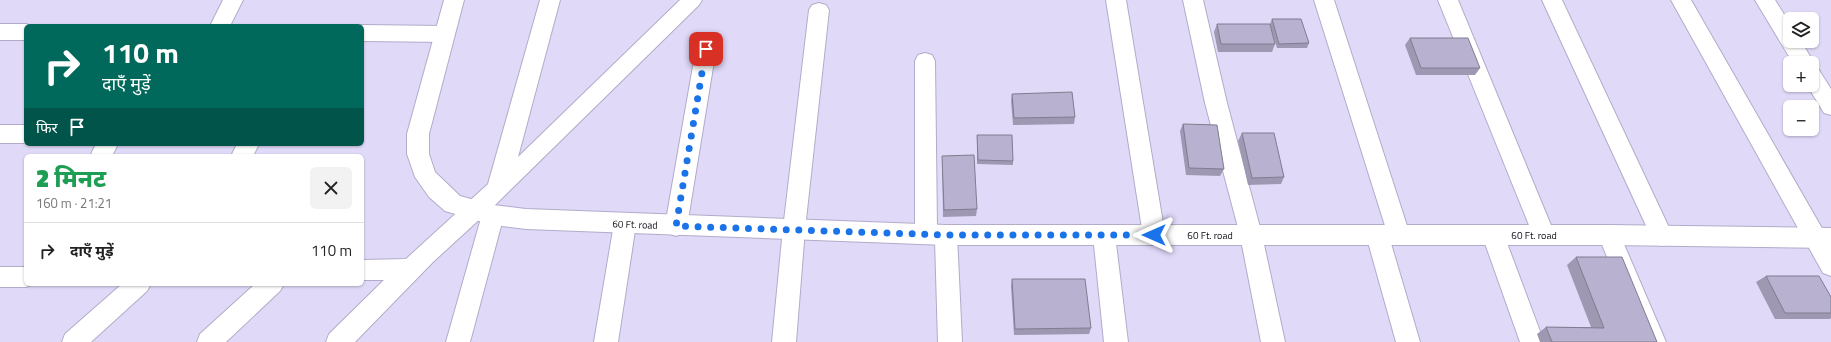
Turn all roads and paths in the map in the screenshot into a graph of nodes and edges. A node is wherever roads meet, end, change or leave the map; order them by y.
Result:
1 (233, 0) edge
2 (454, 0) edge
3 (550, 0) edge
4 (692, 0) edge
5 (1116, 0) edge
6 (1193, 0) edge
7 (1324, 0) edge
8 (1448, 0) edge
9 (1552, 0) edge
10 (1681, 0) edge
11 (1765, 0) edge
12 (818, 10) dead end
13 (221, 24) edge
14 (1783, 30) edge
15 (0, 32) edge
16 (24, 32) edge
17 (364, 33) edge
18 (445, 34) junction
19 (706, 49) dead end
20 (925, 61) dead end
21 (1819, 87) edge
22 (1831, 106) edge
23 (0, 134) edge
24 (24, 134) edge
25 (498, 188) junction
26 (484, 213) junction
27 (625, 224) junction
28 (676, 226) junction
29 (794, 229) junction
30 (936, 235) junction
31 (1104, 235) junction
32 (1154, 235) junction
33 (1251, 235) junction
34 (1388, 235) junction
35 (1493, 235) junction
36 (1544, 235) junction
37 (1609, 235) junction
38 (1662, 236) junction
39 (1823, 238) edge
40 (1831, 266) edge
41 (411, 269) junction
42 (364, 270) edge
43 (0, 277) edge
44 (24, 277) edge
45 (137, 286) edge
46 (270, 286) edge
47 (74, 342) edge
48 (209, 342) edge
49 (338, 342) edge
50 (458, 342) edge
51 (606, 342) edge
52 (784, 342) edge
53 (950, 342) edge
54 (1116, 342) edge
55 (1273, 342) edge
56 (1408, 342) edge
57 (1532, 342) edge
58 (1654, 342) edge

1 - 13 street
2 - 18 street, 60 Ft. road
3 - 25 street
4 - 25 street
5 - 32 street
6 - 33 street
7 - 34 street
8 - 36 street
9 - 38 street
10 - 39 street
11 - 14 street
12 - 29 street
15 - 16 street
17 - 18 street
18 - 26 street, 60 Ft. road
19 - 28 street
20 - 30 street
21 - 22 street
23 - 24 street
25 - 26 street
26 - 27 street, 60 Ft. road
26 - 41 street
26 - 50 street
27 - 28 street, 60 Ft. road
27 - 51 street
28 - 29 street, 60 Ft. road
29 - 30 street, 60 Ft. road
29 - 52 street
30 - 31 street, 60 Ft. road
30 - 53 street
31 - 32 street, 60 Ft. road
31 - 54 street
32 - 33 street, 60 Ft. road
33 - 34 street, 60 Ft. road
33 - 55 street
34 - 35 street, 60 Ft. road
34 - 56 street
35 - 36 street, 60 Ft. road
35 - 57 street
36 - 37 street, 60 Ft. road
37 - 38 street, 60 Ft. road
37 - 58 street
38 - 39 street, 60 Ft. road
39 - 40 street
41 - 42 street
41 - 49 street
43 - 44 street
45 - 47 street
46 - 48 street

